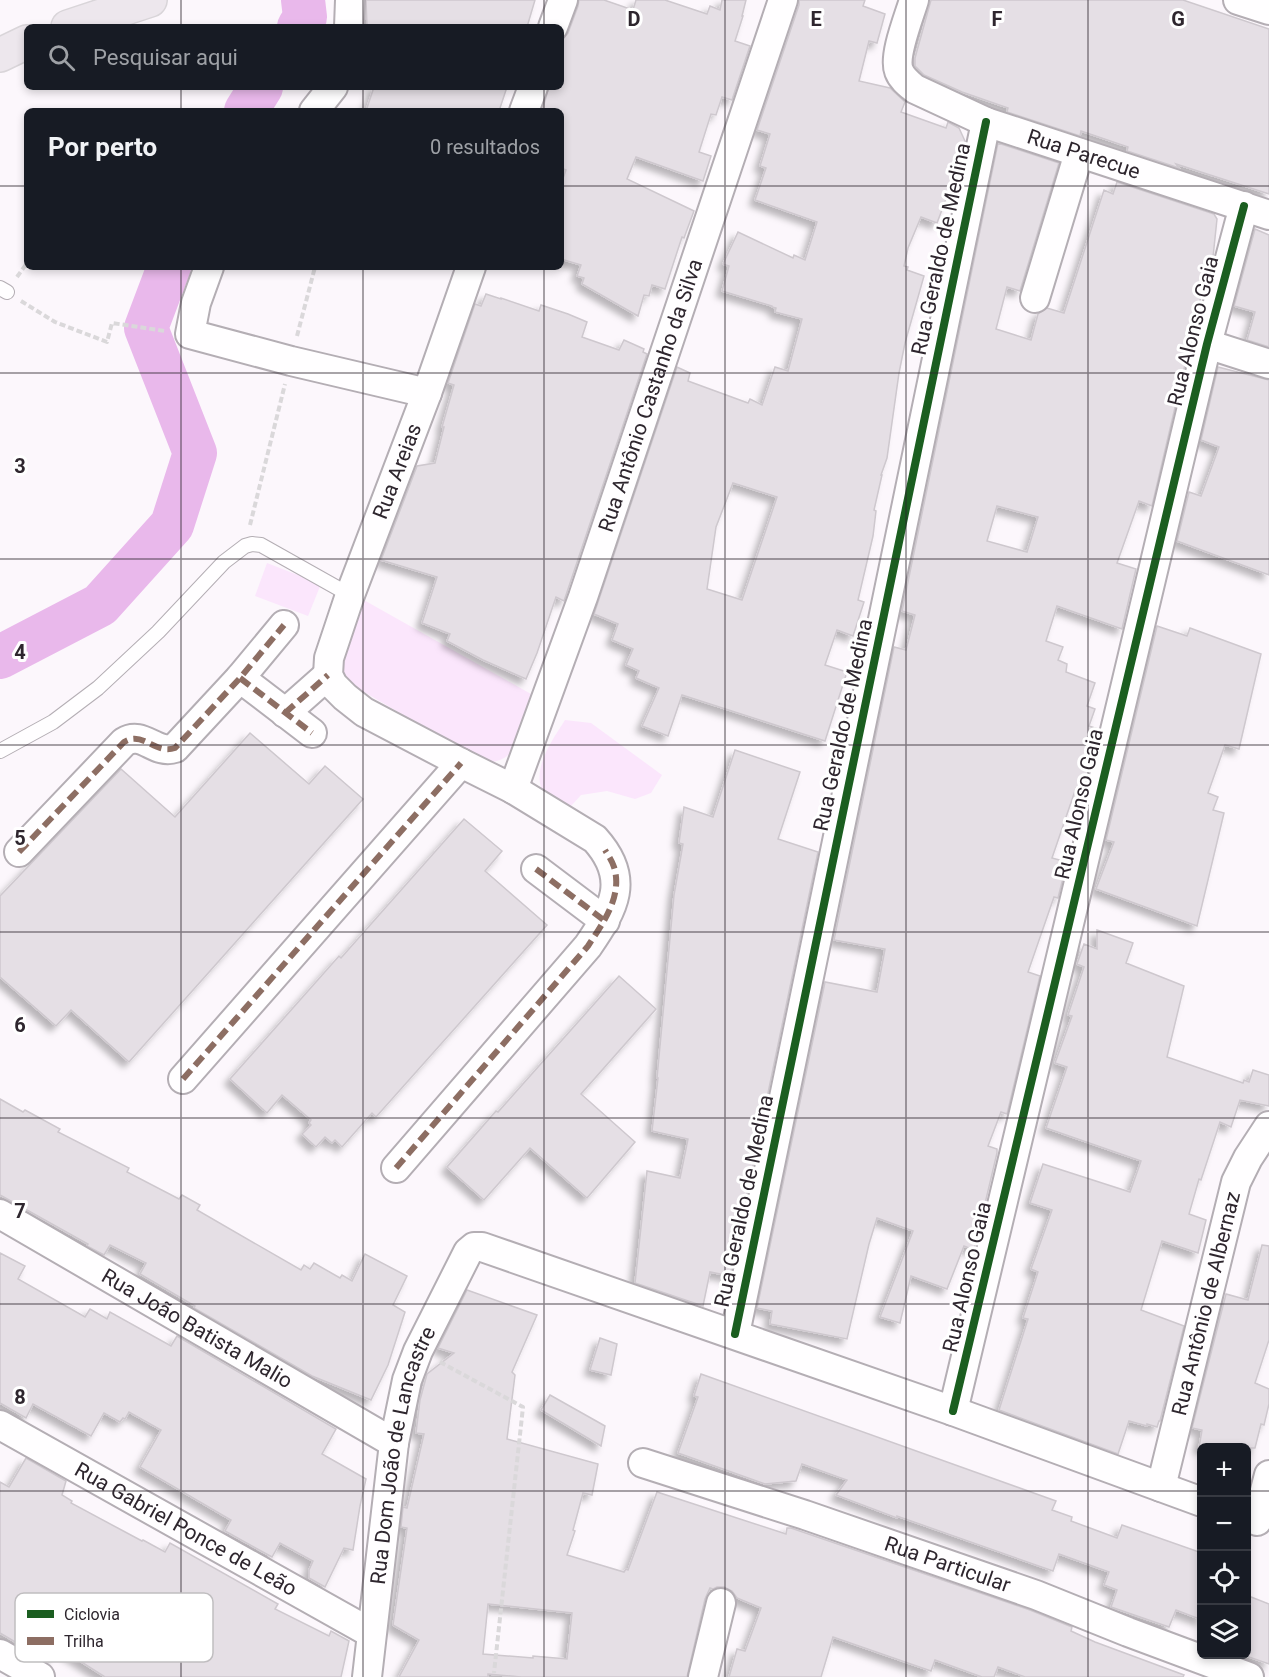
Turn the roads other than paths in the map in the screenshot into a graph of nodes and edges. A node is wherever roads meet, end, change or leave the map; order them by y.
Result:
1 (150, 0) edge
2 (350, 0) edge
3 (562, 0) edge
4 (783, 0) edge
5 (914, 0) edge
6 (1238, 0) edge
7 (1269, 10) edge
8 (77, 24) edge
9 (349, 24) edge
10 (554, 24) edge
11 (24, 43) edge
12 (0, 55) edge
13 (331, 90) edge
14 (531, 90) edge
15 (316, 108) edge
16 (525, 108) edge
17 (986, 122) junction
18 (1079, 153) junction
19 (1256, 211) edge
20 (207, 270) edge
21 (470, 270) edge
22 (1035, 298) dead end
23 (1207, 344) junction
24 (1269, 364) edge
25 (427, 393) junction
26 (350, 595) junction
27 (284, 626) dead end
28 (328, 675) junction
29 (240, 678) junction
30 (285, 713) junction
31 (312, 733) dead end
32 (0, 751) edge
33 (461, 764) junction
34 (513, 789) junction
35 (19, 852) dead end
36 (536, 869) dead end
37 (604, 921) junction
38 (183, 1079) dead end
39 (1267, 1136) edge
40 (396, 1168) dead end
41 (0, 1214) edge
42 (735, 1334) junction
43 (953, 1411) junction
44 (0, 1425) edge
45 (394, 1443) junction
46 (643, 1463) dead end
47 (1269, 1475) edge
48 (1161, 1487) junction
49 (1197, 1500) edge
50 (1257, 1522) edge
51 (721, 1603) dead end
52 (371, 1633) junction
53 (0, 1654) edge
54 (40, 1677) edge
55 (367, 1677) edge
56 (703, 1677) edge
57 (1249, 1677) edge

1 - 8 main road
2 - 9 street
3 - 10 street
4 - 34 street, Rua Antônio Castanho da Silva
5 - 17 street, Rua Parecue
6 - 7 street
11 - 12 main road
13 - 15 street
14 - 16 street
17 - 18 street, Rua Parecue
17 - 42 street, Rua Geraldo de Medina
18 - 19 street, Rua Parecue
18 - 22 street
19 - 23 street, Rua Alonso Gaia
20 - 25 street
21 - 25 street, Rua Areias
23 - 24 street
23 - 43 street, Rua Alonso Gaia
25 - 26 street, Rua Areias
26 - 28 street, Rua Areias
26 - 32 lane
27 - 29 street
28 - 30 street
28 - 33 street
29 - 30 street
29 - 35 street
30 - 31 street
33 - 34 street
33 - 38 street
34 - 37 street
36 - 37 street
37 - 40 street
39 - 48 street, Rua Antônio de Albernaz
41 - 45 street, Rua João Batista Malio
42 - 43 street
42 - 45 street, Rua Dom João de Lancastre
43 - 48 street
44 - 52 street, Rua Gabriel Ponce de Leão
45 - 52 street, Rua Dom João de Lancastre
46 - 57 street, Rua Particular
47 - 50 street
48 - 49 street
51 - 56 street
52 - 55 street, Rua Dom João de Lancastre
53 - 54 street

